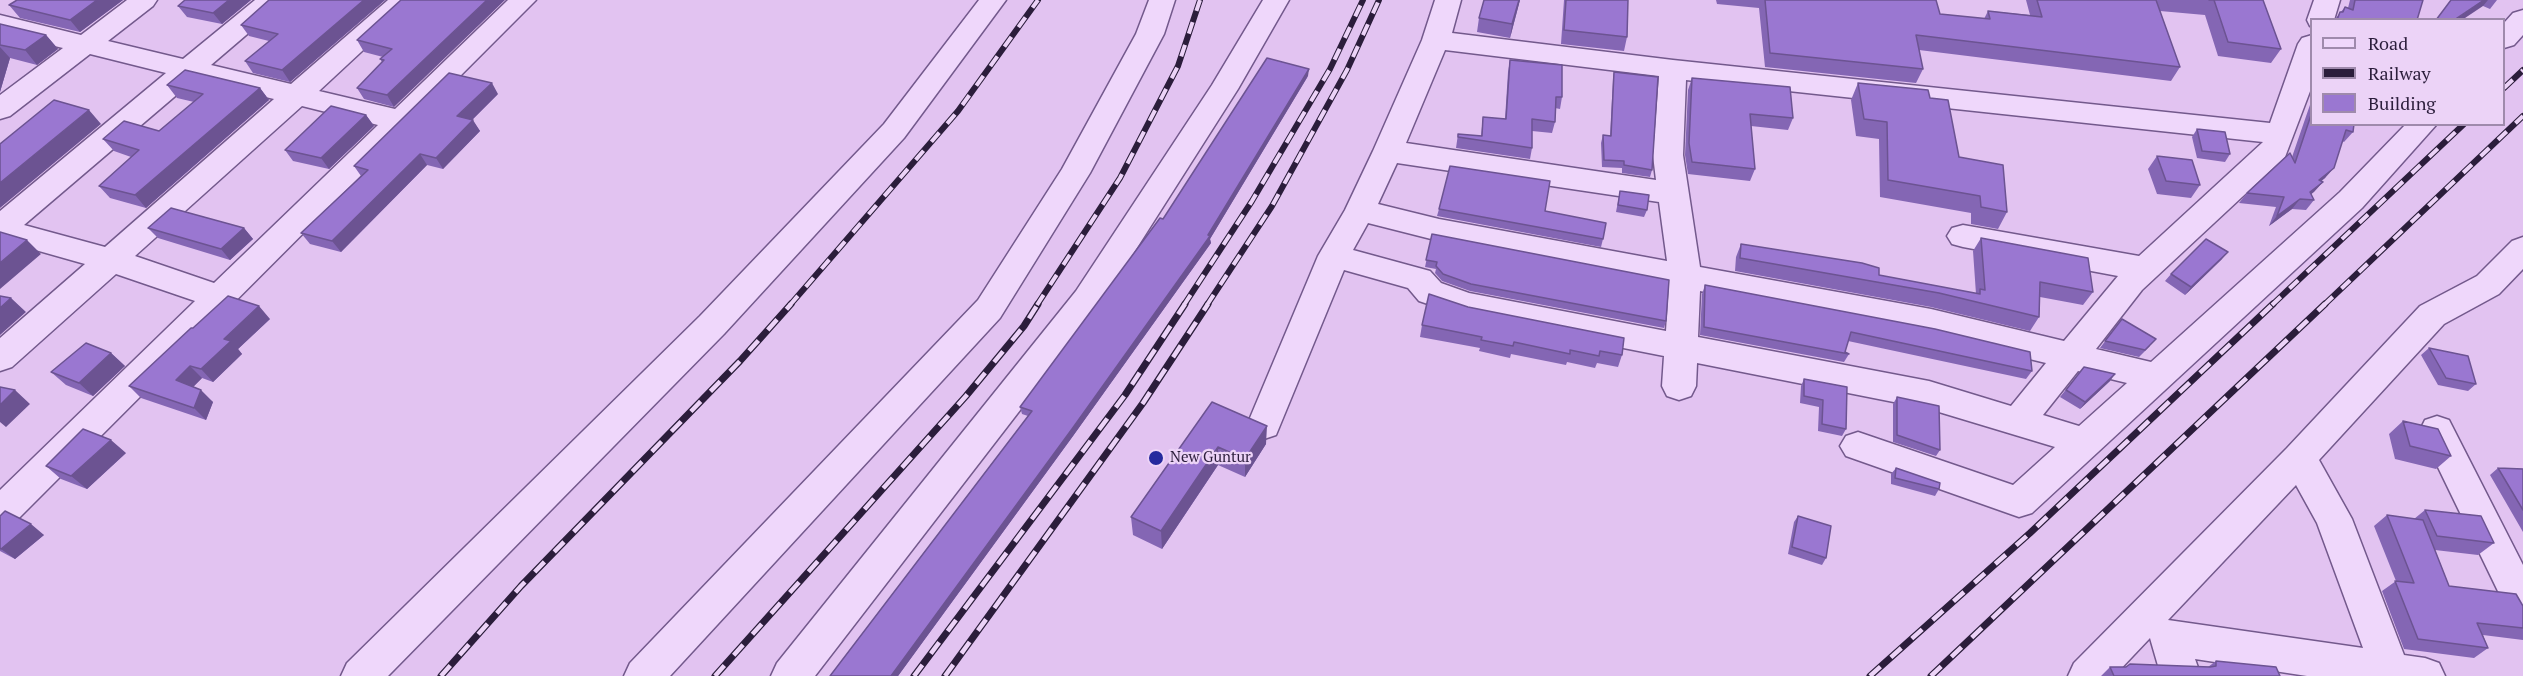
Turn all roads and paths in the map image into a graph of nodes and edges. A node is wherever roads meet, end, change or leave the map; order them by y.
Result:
1 (7, 0) edge
2 (144, 0) edge
3 (271, 0) edge
4 (404, 0) edge
5 (523, 0) edge
6 (993, 0) edge
7 (1162, 0) edge
8 (1276, 0) edge
9 (1448, 0) edge
10 (2326, 0) edge
11 (0, 5) edge
12 (2321, 18) edge
13 (2523, 19) edge
14 (0, 24) edge
15 (2505, 38) edge
16 (1436, 40) junction
17 (83, 44) junction
18 (2310, 50) edge
19 (188, 69) junction
20 (1673, 69) junction
21 (297, 96) junction
22 (0, 109) edge
23 (400, 120) junction
24 (2421, 126) edge
25 (2280, 134) junction
26 (1388, 151) junction
27 (1674, 193) junction
28 (1360, 210) junction
29 (0, 228) edge
30 (1963, 236) dead end
31 (1335, 256) junction
32 (110, 260) junction
33 (2518, 261) edge
34 (2146, 269) junction
35 (1685, 276) junction
36 (220, 297) junction
37 (1682, 347) junction
38 (2072, 356) junction
39 (0, 358) edge
40 (2157, 377) junction
41 (1679, 386) dead end
42 (2017, 423) junction
43 (1264, 425) edge
44 (2437, 430) edge
45 (2085, 442) junction
46 (1858, 446) dead end
47 (2299, 458) junction
48 (4, 505) edge
49 (2523, 604) edge
50 (2403, 675) edge
51 (362, 676) edge
52 (644, 676) edge
53 (791, 676) edge
54 (2088, 676) edge
55 (2181, 676) edge

1 - 11 street
2 - 17 street
3 - 19 street
4 - 21 street
5 - 23 street
6 - 51 street
7 - 52 street
8 - 53 street
9 - 16 street
10 - 12 street
13 - 15 street
14 - 17 street
16 - 20 street
16 - 26 street
17 - 19 street
17 - 22 street
18 - 25 street
19 - 21 street
19 - 29 street
20 - 25 street
20 - 27 street
21 - 23 street
21 - 32 street
23 - 36 street
24 - 40 street
25 - 34 street
26 - 27 street
26 - 28 street
27 - 35 street
28 - 31 street
28 - 35 street
29 - 32 street
30 - 34 street
31 - 37 street
31 - 43 street
32 - 36 street
32 - 39 street
33 - 47 street
34 - 38 street
35 - 37 street
35 - 38 street
36 - 48 street
37 - 41 street
37 - 42 street
38 - 40 street
38 - 42 street
40 - 45 street
42 - 45 street
44 - 49 street
45 - 46 street
47 - 50 street
47 - 54 street
50 - 55 street

